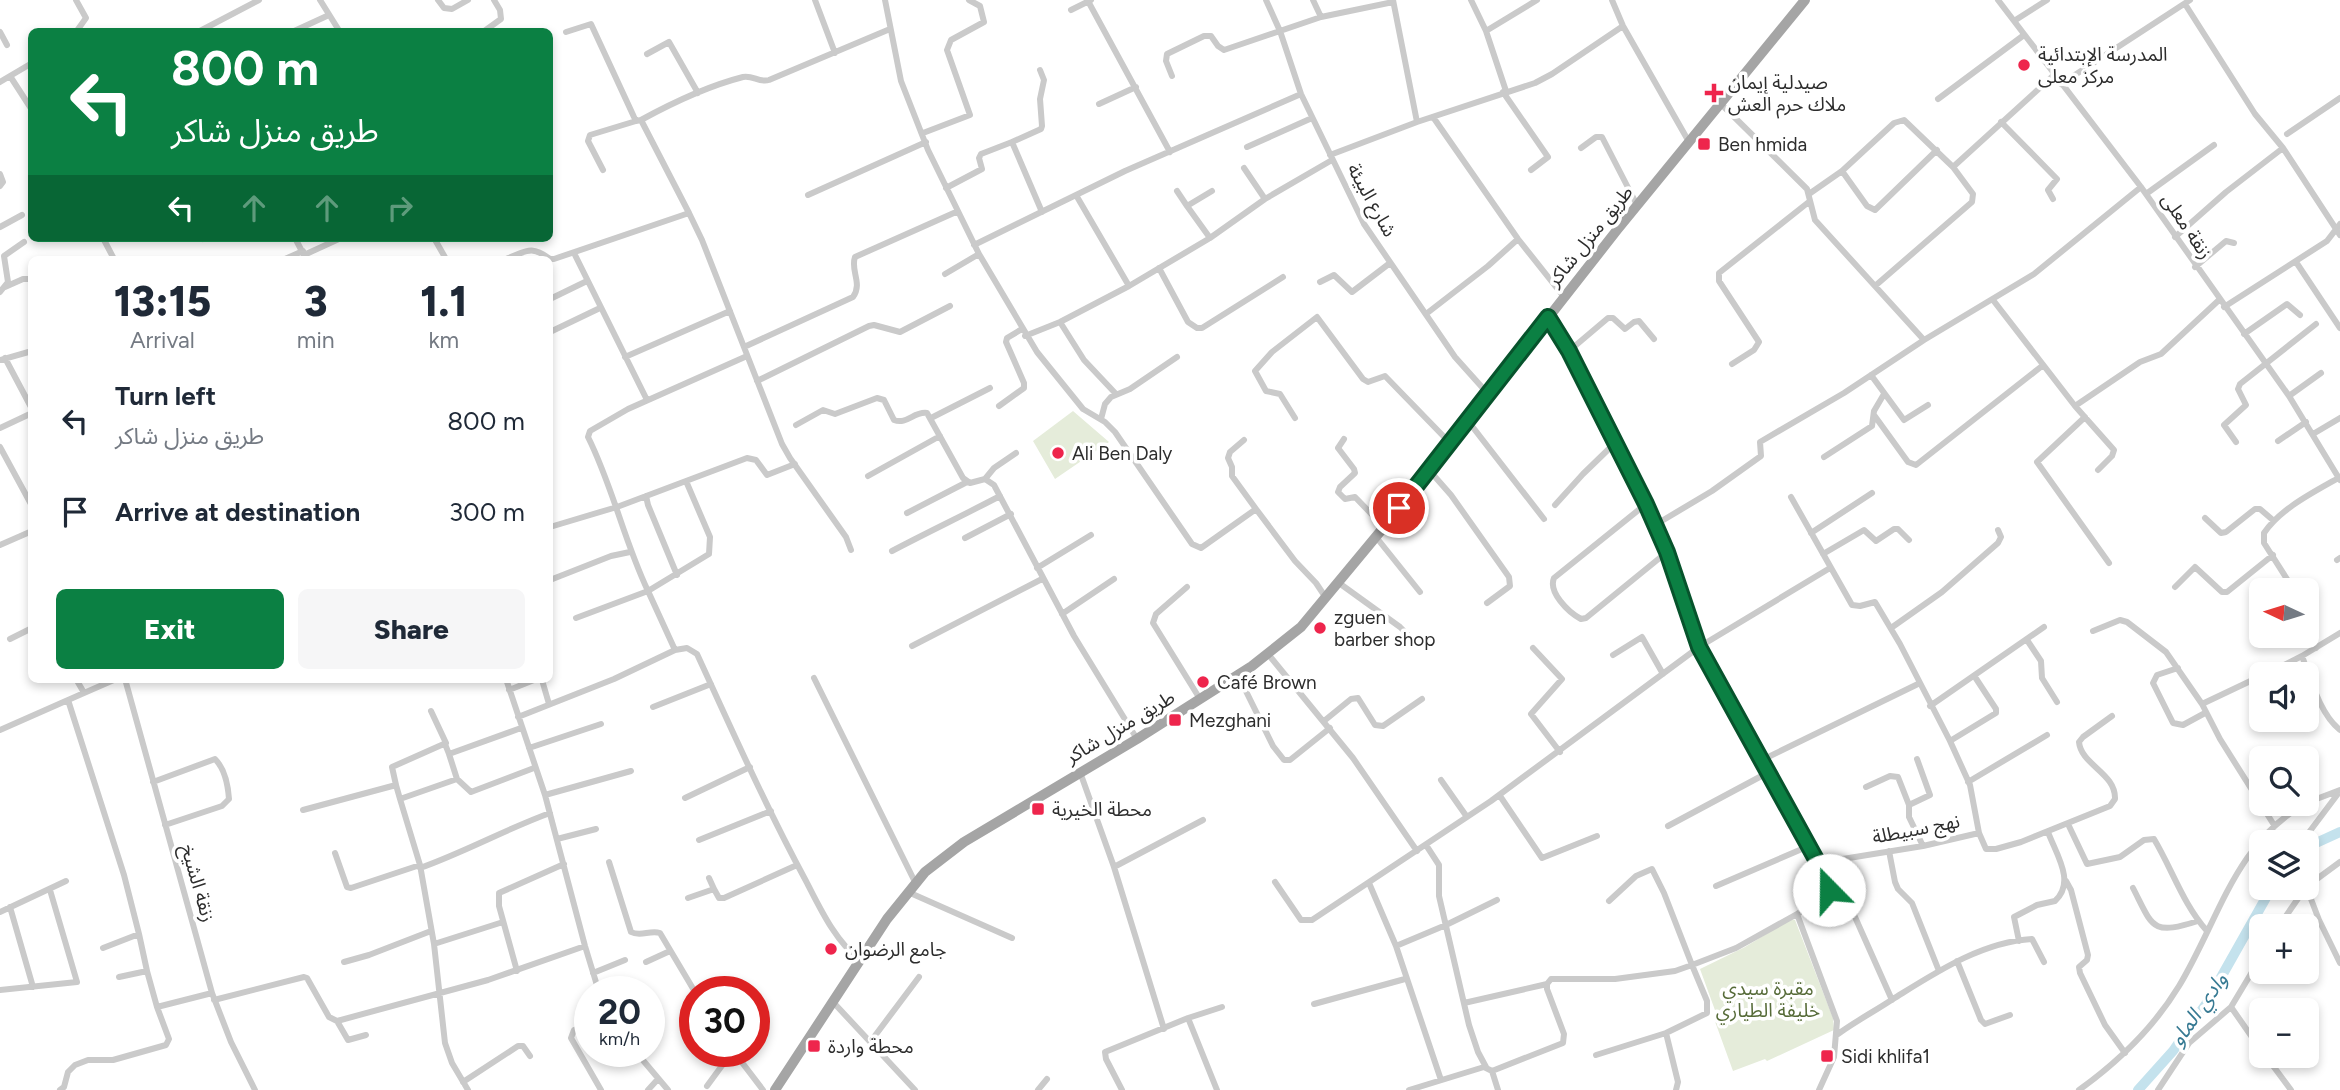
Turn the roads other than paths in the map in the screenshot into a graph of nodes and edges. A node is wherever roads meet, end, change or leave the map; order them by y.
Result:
1 (76, 0) edge
2 (259, 0) edge
3 (320, 0) edge
4 (438, 0) edge
5 (468, 0) edge
6 (494, 0) edge
7 (815, 0) edge
8 (885, 0) edge
9 (969, 0) edge
10 (1266, 0) edge
11 (1313, 0) edge
12 (1471, 0) edge
13 (1612, 0) edge
14 (1998, 0) edge
15 (2047, 0) edge
16 (1090, 1) edge
17 (1393, 1) edge
18 (1534, 1) edge
19 (1802, 1) edge
20 (2188, 2) edge
21 (1071, 10) dead end
22 (329, 15) junction
23 (1321, 17) junction
24 (2014, 21) junction
25 (1623, 26) junction
26 (79, 28) edge
27 (206, 28) edge
28 (301, 28) edge
29 (337, 28) edge
30 (489, 28) edge
31 (890, 29) junction
32 (1280, 31) junction
33 (1486, 31) junction
34 (0, 32) edge
35 (566, 32) dead end
36 (2024, 35) junction
37 (7, 45) dead end
38 (835, 52) junction
39 (647, 54) dead end
40 (28, 65) edge
41 (1040, 70) dead end
42 (2054, 75) junction
43 (10, 76) junction
44 (1172, 76) dead end
45 (0, 82) edge
46 (2061, 84) junction
47 (1136, 87) junction
48 (1505, 92) junction
49 (698, 93) junction
50 (1301, 94) junction
51 (2340, 98) edge
52 (1938, 99) dead end
53 (1720, 103) junction
54 (28, 104) edge
55 (1099, 104) dead end
56 (1433, 117) junction
57 (1312, 118) junction
58 (638, 121) junction
59 (1417, 122) junction
60 (2001, 122) junction
61 (923, 133) junction
62 (2287, 134) dead end
63 (926, 142) junction
64 (1012, 142) junction
65 (1689, 142) junction
66 (2214, 145) dead end
67 (1247, 147) dead end
68 (1581, 148) dead end
69 (2283, 148) junction
70 (1937, 150) junction
71 (1170, 152) junction
72 (1331, 158) junction
73 (1953, 167) junction
74 (1244, 168) dead end
75 (603, 170) dead end
76 (1531, 170) dead end
77 (1842, 171) junction
78 (0, 174) edge
79 (0, 186) edge
80 (2141, 187) junction
81 (946, 188) junction
82 (1178, 191) dead end
83 (1212, 191) dead end
84 (2146, 194) junction
85 (808, 195) dead end
86 (1076, 195) junction
87 (1809, 197) junction
88 (1265, 199) junction
89 (2053, 199) dead end
90 (1187, 205) junction
91 (1637, 205) junction
92 (956, 212) junction
93 (1042, 212) junction
94 (689, 213) junction
95 (22, 215) dead end
96 (0, 227) edge
97 (2339, 229) edge
98 (2175, 237) junction
99 (1210, 238) junction
100 (1518, 239) junction
101 (24, 242) dead end
102 (332, 242) edge
103 (2234, 243) dead end
104 (974, 245) junction
105 (574, 253) junction
106 (979, 254) junction
107 (304, 255) edge
108 (516, 256) edge
109 (547, 256) edge
110 (553, 258) edge
111 (2296, 262) junction
112 (1390, 263) junction
113 (2195, 267) junction
114 (1159, 268) junction
115 (945, 274) dead end
116 (1283, 277) dead end
117 (28, 279) edge
118 (587, 281) junction
119 (1320, 282) dead end
120 (1129, 286) junction
121 (1875, 286) junction
122 (3, 290) edge
123 (1564, 297) junction
124 (553, 298) edge
125 (1993, 300) junction
126 (2219, 300) junction
127 (950, 306) dead end
128 (2224, 307) junction
129 (600, 308) junction
130 (730, 311) junction
131 (1426, 314) junction
132 (2300, 315) dead end
133 (1548, 317) junction
134 (1060, 322) junction
135 (2316, 324) dead end
136 (2340, 328) edge
137 (553, 331) edge
138 (1024, 333) junction
139 (2244, 334) junction
140 (1654, 340) dead end
141 (1924, 340) junction
142 (744, 347) junction
143 (1569, 351) junction
144 (28, 352) edge
145 (747, 356) junction
146 (625, 357) junction
147 (1177, 357) dead end
148 (3, 359) edge
149 (1732, 364) dead end
150 (2266, 365) junction
151 (2042, 366) junction
152 (2321, 373) dead end
153 (1871, 374) junction
154 (757, 381) junction
155 (990, 388) dead end
156 (1116, 394) junction
157 (1884, 394) junction
158 (1489, 395) junction
159 (2289, 396) junction
160 (647, 400) junction
161 (28, 404) edge
162 (1928, 405) dead end
163 (999, 406) dead end
164 (2076, 406) junction
165 (28, 413) edge
166 (1874, 415) junction
167 (2085, 417) junction
168 (931, 418) junction
169 (1295, 418) dead end
170 (2340, 418) edge
171 (1101, 419) junction
172 (1468, 421) junction
173 (2306, 422) junction
174 (796, 425) dead end
175 (0, 428) edge
176 (2314, 434) junction
177 (940, 436) junction
178 (1345, 439) dead end
179 (1244, 440) dead end
180 (2278, 441) dead end
181 (1616, 442) junction
182 (2236, 442) dead end
183 (1450, 443) junction
184 (0, 447) edge
185 (1016, 453) dead end
186 (1824, 457) dead end
187 (794, 464) junction
188 (1429, 470) junction
189 (2098, 470) dead end
190 (868, 477) dead end
191 (2340, 478) edge
192 (985, 479) junction
193 (686, 481) junction
194 (967, 482) junction
195 (1872, 493) dead end
196 (646, 496) junction
197 (1000, 496) junction
198 (1791, 497) dead end
199 (28, 499) edge
200 (1646, 504) junction
201 (1555, 505) dead end
202 (617, 508) junction
203 (1256, 509) junction
204 (907, 513) dead end
205 (1011, 514) junction
206 (2206, 518) dead end
207 (1544, 519) dead end
208 (2274, 521) junction
209 (1655, 525) junction
210 (553, 526) edge
211 (1384, 527) junction
212 (1998, 530) dead end
213 (28, 533) edge
214 (1811, 533) junction
215 (1091, 535) dead end
216 (1376, 537) junction
217 (965, 538) dead end
218 (1909, 540) dead end
219 (0, 545) edge
220 (851, 550) dead end
221 (892, 551) dead end
222 (630, 552) junction
223 (1667, 552) junction
224 (1823, 554) junction
225 (2273, 555) junction
226 (2109, 563) dead end
227 (1037, 568) junction
228 (1830, 568) junction
229 (677, 575) junction
230 (2287, 578) edge
231 (553, 579) edge
232 (1042, 579) junction
233 (1114, 579) dead end
234 (1339, 583) junction
235 (1188, 587) dead end
236 (2175, 587) dead end
237 (648, 591) junction
238 (1420, 592) dead end
239 (1326, 598) junction
240 (1487, 603) dead end
241 (1062, 614) junction
242 (576, 618) dead end
243 (2044, 627) dead end
244 (1891, 628) junction
245 (28, 630) edge
246 (2093, 631) dead end
247 (2340, 633) edge
248 (10, 639) dead end
249 (2026, 640) junction
250 (912, 646) dead end
251 (1419, 646) dead end
252 (2319, 646) edge
253 (1699, 647) junction
254 (1533, 648) dead end
255 (2316, 648) edge
256 (675, 650) junction
257 (1268, 654) junction
258 (1613, 655) dead end
259 (2302, 656) junction
260 (2290, 662) edge
261 (2304, 662) edge
262 (2178, 668) junction
263 (1663, 674) junction
264 (1238, 675) junction
265 (1975, 677) junction
266 (814, 678) dead end
267 (2249, 682) edge
268 (78, 683) edge
269 (105, 683) edge
270 (126, 683) edge
271 (507, 683) edge
272 (526, 683) edge
273 (543, 683) edge
274 (1920, 683) junction
275 (711, 684) junction
276 (509, 690) junction
277 (83, 691) junction
278 (2319, 698) edge
279 (1200, 699) junction
280 (1422, 699) dead end
281 (68, 700) junction
282 (2057, 702) dead end
283 (549, 704) junction
284 (2202, 704) junction
285 (1930, 706) junction
286 (653, 707) dead end
287 (431, 711) dead end
288 (2205, 713) junction
289 (2112, 716) dead end
290 (518, 717) junction
291 (1324, 721) junction
292 (601, 724) dead end
293 (521, 728) junction
294 (1330, 729) junction
295 (0, 730) edge
296 (2340, 730) edge
297 (2047, 735) dead end
298 (1136, 739) junction
299 (1950, 741) junction
300 (445, 744) junction
301 (529, 748) junction
302 (1560, 752) junction
303 (449, 754) junction
304 (1917, 759) dead end
305 (1762, 760) junction
306 (750, 767) junction
307 (534, 768) junction
308 (631, 771) dead end
309 (1080, 772) junction
310 (1769, 772) junction
311 (457, 779) junction
312 (1441, 780) dead end
313 (153, 782) junction
314 (1968, 782) junction
315 (396, 785) junction
316 (1866, 787) dead end
317 (2340, 791) edge
318 (545, 795) junction
319 (1500, 796) junction
320 (685, 798) dead end
321 (2319, 798) edge
322 (400, 799) junction
323 (1909, 805) junction
324 (303, 810) dead end
325 (771, 811) junction
326 (550, 813) junction
327 (2287, 816) edge
328 (1467, 817) junction
329 (1203, 820) dead end
330 (2068, 824) junction
331 (165, 825) junction
332 (2274, 825) junction
333 (1668, 826) dead end
334 (596, 829) dead end
335 (2311, 830) edge
336 (2048, 832) junction
337 (1979, 834) junction
338 (1597, 836) dead end
339 (557, 839) junction
340 (699, 840) dead end
341 (1426, 845) junction
342 (1809, 846) junction
343 (1923, 846) junction
344 (1417, 851) junction
345 (1889, 851) junction
346 (335, 853) dead end
347 (609, 862) dead end
348 (2340, 862) edge
349 (1818, 863) junction
350 (564, 864) junction
351 (797, 865) junction
352 (420, 867) junction
353 (1114, 867) junction
354 (1825, 877) junction
355 (2319, 877) edge
356 (709, 878) dead end
357 (66, 881) dead end
358 (2066, 881) junction
359 (915, 882) junction
360 (1275, 882) dead end
361 (1369, 883) junction
362 (1716, 886) dead end
363 (2133, 888) dead end
364 (714, 889) junction
365 (50, 890) junction
366 (907, 892) junction
367 (688, 898) dead end
368 (1497, 900) dead end
369 (2311, 900) edge
370 (1609, 901) dead end
371 (10, 907) junction
372 (0, 912) edge
373 (1797, 914) junction
374 (2198, 921) junction
375 (503, 922) junction
376 (1446, 925) junction
377 (431, 931) junction
378 (2207, 931) junction
379 (139, 934) junction
380 (1012, 938) dead end
381 (2020, 941) junction
382 (434, 944) junction
383 (584, 946) junction
384 (1396, 946) junction
385 (103, 948) dead end
386 (670, 951) junction
387 (625, 960) dead end
388 (860, 960) junction
389 (1957, 961) junction
390 (344, 962) dead end
391 (646, 962) dead end
392 (2044, 962) dead end
393 (2340, 962) edge
394 (1692, 965) junction
395 (147, 971) junction
396 (517, 971) junction
397 (1939, 971) junction
398 (593, 973) junction
399 (594, 976) edge
400 (685, 976) edge
401 (119, 977) dead end
402 (919, 977) dead end
403 (2249, 977) edge
404 (1405, 979) junction
405 (1547, 984) junction
406 (33, 987) junction
407 (0, 990) edge
408 (439, 993) junction
409 (213, 997) junction
410 (1892, 1000) junction
411 (832, 1002) junction
412 (1464, 1003) junction
413 (1314, 1004) dead end
414 (157, 1007) junction
415 (1222, 1007) dead end
416 (2231, 1007) junction
417 (2010, 1015) dead end
418 (1188, 1018) junction
419 (337, 1021) junction
420 (1164, 1029) junction
421 (2249, 1032) edge
422 (1666, 1033) junction
423 (366, 1034) dead end
424 (1838, 1034) junction
425 (871, 1041) junction
426 (2125, 1053) junction
427 (1596, 1055) dead end
428 (530, 1056) dead end
429 (588, 1067) edge
430 (648, 1067) edge
431 (721, 1067) edge
432 (745, 1067) edge
433 (2275, 1068) edge
434 (1489, 1069) junction
435 (658, 1079) junction
436 (1048, 1079) dead end
437 (1441, 1080) junction
438 (463, 1082) junction
439 (706, 1086) dead end
440 (60, 1090) edge
441 (255, 1090) edge
442 (468, 1090) edge
443 (601, 1090) edge
444 (648, 1090) edge
445 (668, 1090) edge
446 (763, 1090) edge
447 (775, 1090) edge
448 (915, 1090) edge
449 (1038, 1090) edge
450 (1122, 1090) edge
451 (1217, 1090) edge
452 (1409, 1090) edge
453 (1498, 1090) edge
454 (1676, 1090) edge
455 (1819, 1090) edge
456 (2079, 1090) edge
457 (2158, 1090) edge
458 (2291, 1090) edge

1 - 26 street
2 - 27 street
3 - 22 street
4 - 5 street
6 - 30 street
7 - 38 street
8 - 31 street
9 - 61 street
10 - 32 street, شارع البيئة
11 - 23 street
12 - 33 street
13 - 25 street
14 - 24 street, زنقة معلى
15 - 24 street
16 - 21 street
16 - 47 street
17 - 23 street
17 - 59 street
18 - 33 street
19 - 53 main road, طريق منزل شاكر
20 - 46 street
20 - 69 street
22 - 28 street
22 - 29 street
23 - 32 street
24 - 36 street, زنقة معلى
25 - 48 street
25 - 65 street
31 - 38 street
31 - 61 street
32 - 44 street
32 - 50 street, شارع البيئة
33 - 48 street
34 - 37 street
35 - 58 street
36 - 42 street, زنقة معلى
36 - 52 street
38 - 49 street
39 - 49 street
40 - 43 street
41 - 64 street
42 - 46 street, زنقة معلى
42 - 60 street
43 - 45 street
43 - 54 street
46 - 80 street, زنقة معلى
47 - 55 street
47 - 71 street
48 - 56 street
48 - 76 street
49 - 58 street
50 - 57 street, شارع البيئة
50 - 71 street
51 - 62 street
53 - 65 main road, طريق منزل شاكر
53 - 87 street
56 - 59 street
56 - 100 street
57 - 67 street
57 - 72 street, شارع البيئة
58 - 75 street
58 - 94 street
59 - 72 street
60 - 73 street
60 - 89 street
61 - 63 street
63 - 81 street
63 - 85 street
64 - 81 street
64 - 93 street
65 - 91 main road, طريق منزل شاكر
66 - 84 street
68 - 91 street
69 - 97 street
69 - 98 street
70 - 73 street
70 - 77 street
70 - 77 street
71 - 86 street
72 - 88 street
72 - 112 street, شارع البيئة
73 - 121 street
74 - 88 street
77 - 87 street
78 - 79 street
80 - 84 street, زنقة معلى
80 - 125 street
81 - 92 street
82 - 90 street
83 - 90 street
84 - 98 street, زنقة معلى
86 - 93 street
86 - 120 street
87 - 121 street
87 - 149 street
88 - 99 street
90 - 99 street
91 - 123 main road, طريق منزل شاكر
92 - 104 street
92 - 142 street
93 - 104 street
94 - 105 street
94 - 130 street
95 - 96 street
97 - 111 street
98 - 113 street, زنقة معلى
99 - 114 street
100 - 123 street
100 - 131 street
101 - 122 street
102 - 107 street
103 - 113 street
104 - 106 street
105 - 110 street
105 - 118 street
106 - 115 street
106 - 138 street
108 - 109 street
111 - 128 street
111 - 136 street
112 - 119 street
112 - 131 street, شارع البيئة
113 - 126 street, زنقة معلى
114 - 116 street
114 - 120 street
117 - 122 street
118 - 124 street
118 - 129 street
120 - 134 street
121 - 141 street
123 - 133 main road, طريق منزل شاكر
125 - 141 street
125 - 151 street
126 - 128 street, زنقة معلى
126 - 164 street
127 - 154 street
128 - 139 street, زنقة معلى
129 - 137 street
129 - 146 street
130 - 142 street
130 - 146 street
131 - 158 street, شارع البيئة
132 - 139 street
133 - 143 street
133 - 158 main road, طريق منزل شاكر
134 - 138 street
134 - 156 street
135 - 150 street
138 - 163 street
138 - 171 street
139 - 150 street, زنقة معلى
140 - 143 street
141 - 153 street
142 - 145 street
143 - 181 street
144 - 148 street
145 - 154 street
145 - 160 street
146 - 160 street
147 - 156 street
148 - 161 street
150 - 159 street, زنقة معلى
150 - 182 street
151 - 164 street
151 - 166 street
152 - 159 street
153 - 157 street
153 - 209 street
154 - 187 street
155 - 168 street
156 - 171 street
157 - 162 street
157 - 166 street
158 - 172 main road, طريق منزل شاكر
159 - 173 street, زنقة معلى
160 - 202 street
164 - 167 street
165 - 175 street
166 - 186 street
167 - 189 street
167 - 226 street
168 - 174 street
168 - 177 street
169 - 183 street
170 - 176 street
171 - 203 street
172 - 183 main road, طريق منزل شاكر
172 - 207 street
173 - 176 street, زنقة معلى
173 - 180 street
176 - 191 street, زنقة معلى
177 - 190 street
177 - 194 street
178 - 211 street
179 - 203 street
181 - 200 street
181 - 201 street
183 - 188 main road, طريق منزل شاكر
184 - 199 street
185 - 192 street
187 - 193 street
187 - 220 street
188 - 211 main road, طريق منزل شاكر
188 - 240 street
191 - 208 street
192 - 194 street
192 - 197 street
193 - 196 street
193 - 229 street
194 - 204 street
195 - 214 street
196 - 202 street
196 - 229 street
197 - 205 street
197 - 221 street
198 - 214 street
200 - 209 street
200 - 223 street
202 - 210 street
202 - 222 street
203 - 239 street
205 - 217 street
205 - 227 street
206 - 208 street
208 - 225 street
209 - 223 street
211 - 216 main road, طريق منزل شاكر
212 - 244 street
213 - 219 street
214 - 224 street
215 - 227 street
216 - 234 main road, طريق منزل شاكر
216 - 238 street
218 - 224 street
222 - 231 street
222 - 237 street
223 - 253 street
224 - 228 street
225 - 230 street
225 - 236 street
227 - 232 street
228 - 244 street
228 - 253 street
229 - 237 street
232 - 241 street
232 - 250 street
233 - 241 street
234 - 239 main road, طريق منزل شاكر
234 - 251 street
235 - 279 street
237 - 242 street
237 - 256 street
239 - 257 main road, طريق منزل شاكر
241 - 298 street
243 - 249 street
244 - 274 street
245 - 248 street
246 - 262 street
247 - 252 street
249 - 265 street
249 - 282 street
253 - 263 street
253 - 305 street
254 - 302 street
255 - 259 street
256 - 275 street
256 - 283 street
257 - 264 main road, طريق منزل شاكر
257 - 291 street
258 - 263 street
259 - 260 street
259 - 261 street
262 - 284 street
262 - 288 street
263 - 302 street
264 - 279 main road, طريق منزل شاكر
264 - 294 street
265 - 285 street
265 - 299 street
266 - 359 street
267 - 284 street
268 - 277 street
269 - 277 street
270 - 313 street, زنقة الشيخ
271 - 276 street
272 - 276 street
273 - 283 street
274 - 285 street
274 - 305 street
275 - 286 street
275 - 306 street
276 - 290 street
277 - 281 street
278 - 296 street
279 - 298 main road, طريق منزل شاكر
280 - 291 street
281 - 295 street
281 - 379 street
283 - 290 street
284 - 288 street
285 - 299 street
287 - 300 street
288 - 332 street
289 - 330 street
290 - 293 street
291 - 294 street
292 - 301 street
293 - 301 street
293 - 303 street
294 - 344 street
297 - 314 street
298 - 309 main road, طريق منزل شاكر
299 - 314 street
300 - 303 street
300 - 315 street
301 - 307 street
302 - 319 street
303 - 311 street
304 - 323 street
305 - 310 street
306 - 320 street
306 - 325 street
307 - 311 street
307 - 318 street
308 - 318 street
309 - 353 street
309 - 359 main road, طريق منزل شاكر
310 - 333 street
310 - 342 street
311 - 322 street
312 - 328 street
313 - 331 street, زنقة الشيخ
313 - 331 street
314 - 337 street
315 - 322 street
315 - 324 street
316 - 323 street
317 - 321 street
317 - 335 street
318 - 326 street
319 - 328 street
319 - 338 street
322 - 352 street
323 - 343 street
325 - 340 street
325 - 351 street
326 - 339 street
326 - 352 street
327 - 332 street
328 - 341 street
329 - 353 street
330 - 336 street
330 - 374 street
331 - 409 street, زنقة الشيخ
332 - 378 street
334 - 339 street
336 - 337 street
336 - 358 street
337 - 343 street, نهج سبيطلة
339 - 350 street
341 - 344 street
341 - 376 street
342 - 349 street
342 - 362 street
343 - 345 street, نهج سبيطلة
344 - 361 street
345 - 349 street, نهج سبيطلة
345 - 397 street
346 - 352 street
347 - 386 street
348 - 355 street
349 - 354 street
350 - 375 street
350 - 383 street
351 - 364 street
351 - 388 street
352 - 377 street
353 - 420 street
354 - 373 street
354 - 410 street
356 - 364 street
357 - 365 street
358 - 381 street
358 - 426 street
359 - 366 main road, طريق منزل شاكر
360 - 361 street
361 - 384 street
363 - 374 street
364 - 367 street
365 - 371 street
365 - 406 street
366 - 380 street
366 - 388 main road, طريق منزل شاكر
368 - 376 street
369 - 393 street
370 - 394 street
371 - 372 street
371 - 406 street
373 - 394 street
373 - 424 street
374 - 378 street
375 - 382 street
375 - 396 street
376 - 384 street
376 - 412 street
377 - 382 street
377 - 390 street
378 - 426 street
379 - 385 street
379 - 395 street
381 - 389 street
381 - 392 street
382 - 408 street
383 - 396 street
383 - 398 street
384 - 404 street
386 - 391 street
386 - 400 street
387 - 398 street
388 - 411 main road, طريق منزل شاكر
389 - 397 street
389 - 417 street
394 - 405 street
394 - 422 street
395 - 401 street
395 - 414 street
396 - 408 street
397 - 410 street
398 - 399 street
402 - 425 street
403 - 416 street
404 - 413 street
404 - 437 street
405 - 412 street
405 - 434 street
406 - 407 street
408 - 419 street
408 - 438 street
409 - 414 street
409 - 419 street
409 - 441 street, زنقة الشيخ
410 - 424 street
411 - 425 street
411 - 447 main road, طريق منزل شاكر
412 - 434 street
414 - 440 street
415 - 418 street
416 - 421 street
416 - 457 street
418 - 420 street
418 - 451 street
419 - 423 street
420 - 450 street
422 - 427 street
422 - 454 street
424 - 455 street
425 - 448 street
426 - 456 street
428 - 438 street
429 - 443 street
430 - 435 street
431 - 439 street
432 - 446 street
433 - 458 street
434 - 437 street
434 - 453 street
435 - 444 street
435 - 445 street
436 - 449 street
437 - 452 street
438 - 442 street

